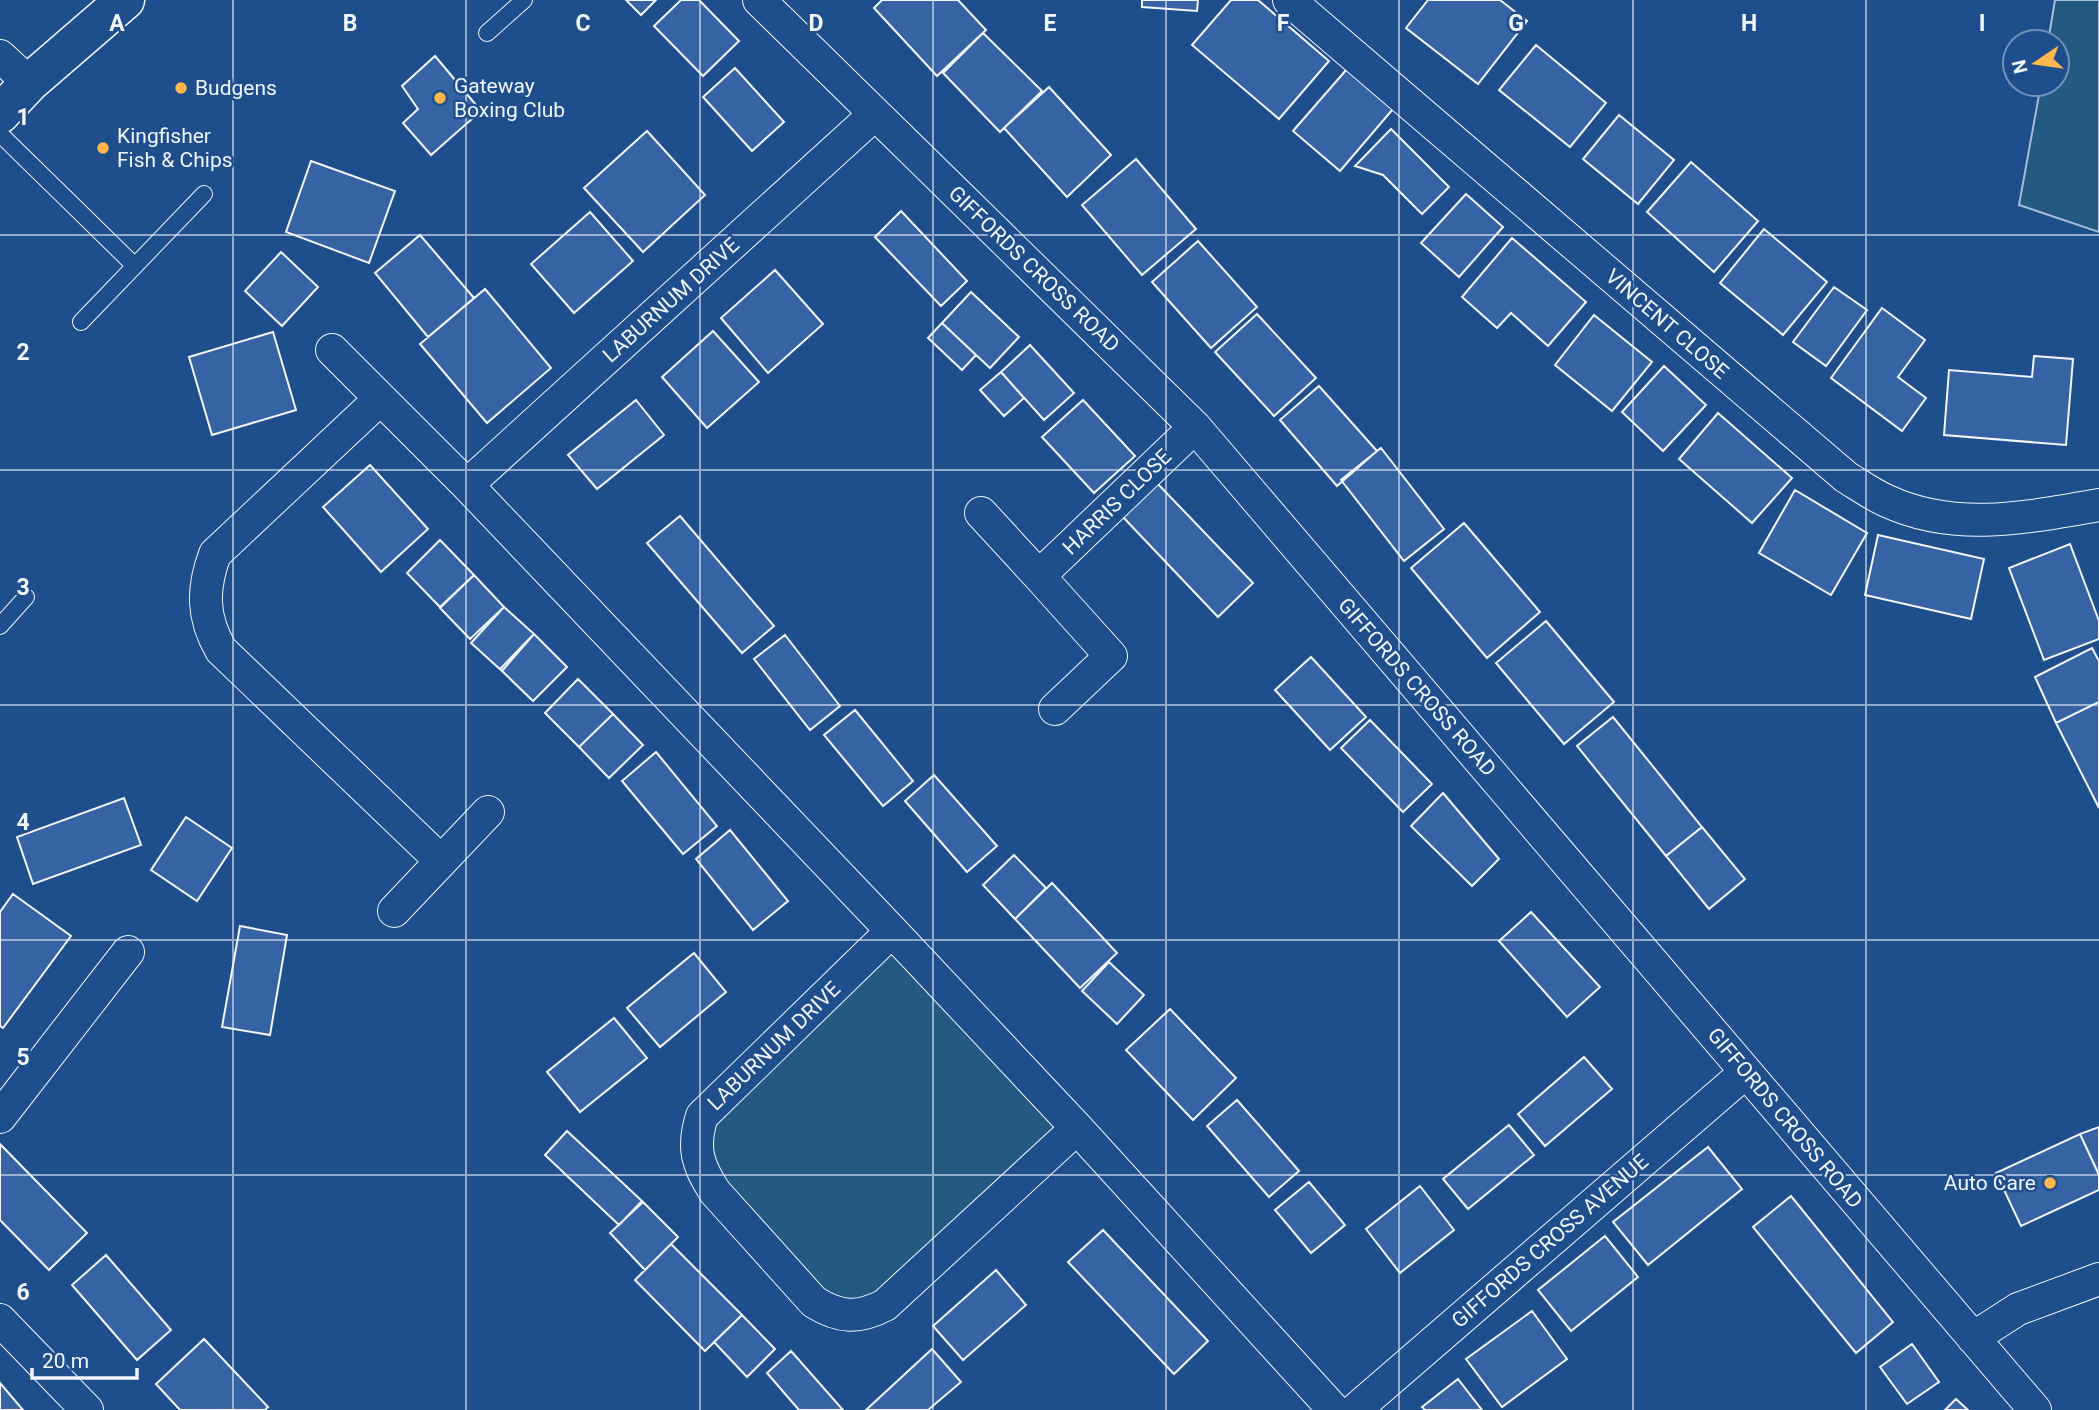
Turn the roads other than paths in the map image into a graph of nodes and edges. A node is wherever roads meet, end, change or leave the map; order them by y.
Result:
1 (125, 0) edge
2 (524, 0) edge
3 (760, 0) edge
4 (1289, 0) edge
5 (487, 33) dead end
6 (0, 56) edge
7 (29, 83) junction
8 (0, 114) edge
9 (875, 114) junction
10 (0, 134) edge
11 (204, 194) dead end
12 (135, 266) junction
13 (81, 321) dead end
14 (332, 351) dead end
15 (379, 400) junction
16 (1195, 427) junction
17 (467, 485) junction
18 (2099, 505) edge
19 (981, 513) dead end
20 (1040, 576) junction
21 (26, 597) dead end
22 (0, 626) edge
23 (1055, 709) dead end
24 (488, 812) dead end
25 (441, 861) junction
26 (394, 911) dead end
27 (892, 931) junction
28 (128, 952) dead end
29 (1746, 1072) junction
30 (0, 1117) edge
31 (1077, 1128) junction
32 (2099, 1279) edge
33 (0, 1320) edge
34 (1973, 1338) junction
35 (87, 1410) edge
36 (1334, 1410) edge
37 (1354, 1410) edge
38 (2035, 1410) edge

1 - 7 main road
2 - 5 lane
3 - 9 street, GIFFORDS CROSS ROAD
4 - 18 street, VINCENT CLOSE
6 - 7 street
7 - 8 main road
9 - 16 street, GIFFORDS CROSS ROAD
9 - 17 street, LABURNUM DRIVE
10 - 12 lane
11 - 12 lane
12 - 13 lane
14 - 15 street
15 - 17 street
15 - 25 street
16 - 20 street, HARRIS CLOSE
16 - 29 street, GIFFORDS CROSS ROAD
17 - 27 street
19 - 20 street
20 - 23 street
21 - 22 lane
24 - 25 street
25 - 26 street
27 - 31 street
27 - 31 street, LABURNUM DRIVE
28 - 30 street
29 - 34 street, GIFFORDS CROSS ROAD
29 - 37 street, GIFFORDS CROSS AVENUE
31 - 36 street
32 - 34 street
33 - 35 street
34 - 38 street, GIFFORDS CROSS ROAD

